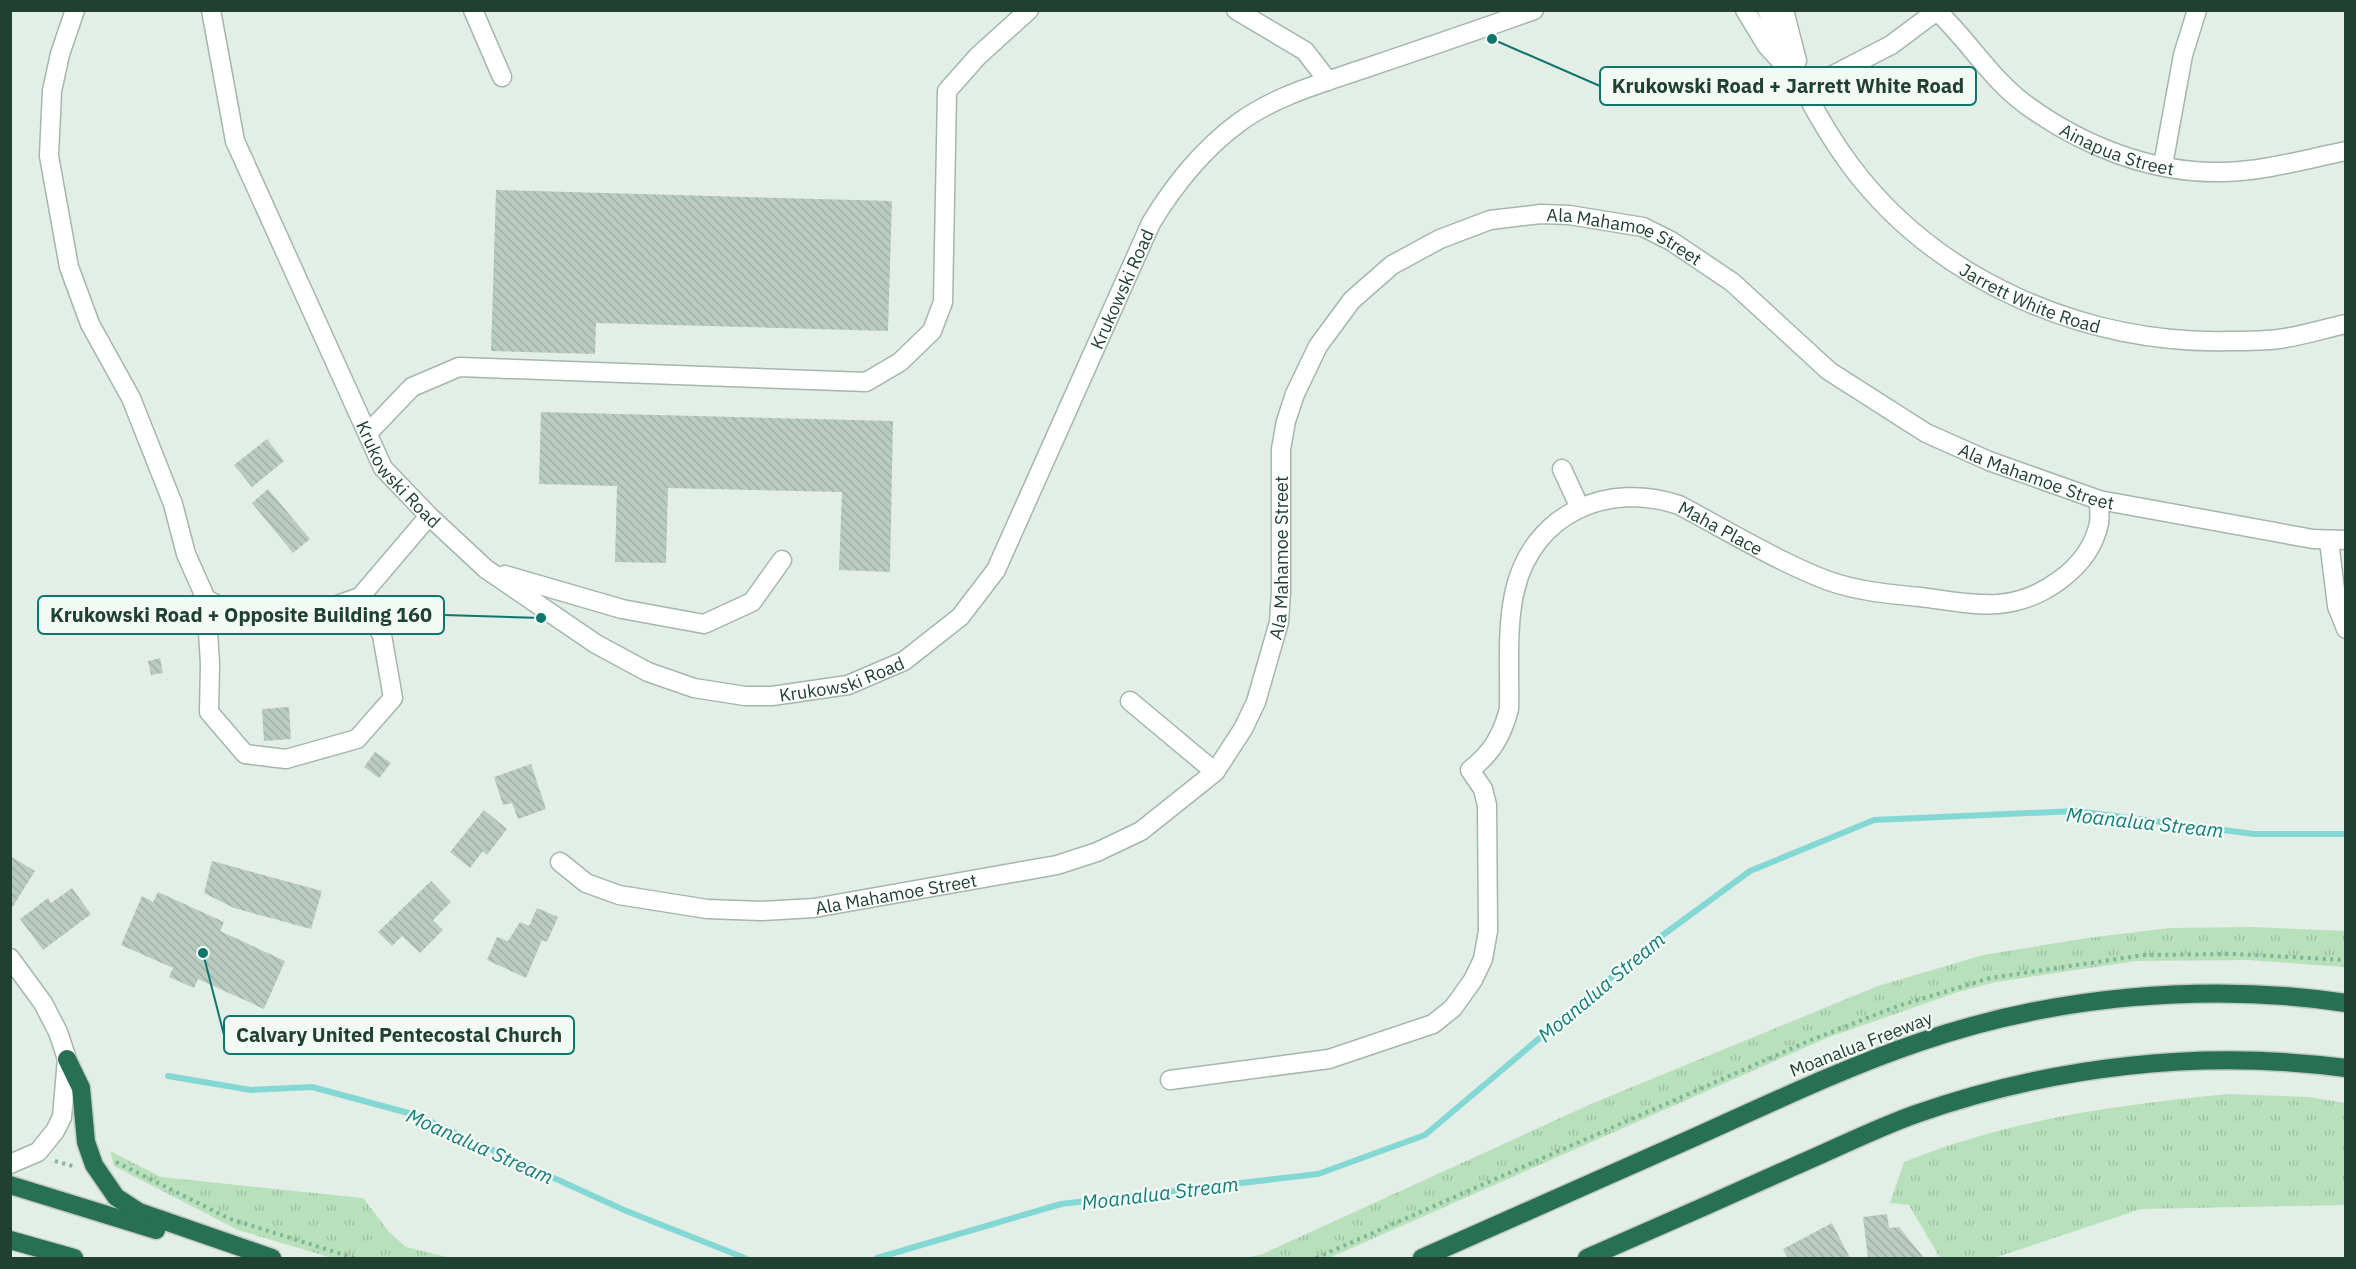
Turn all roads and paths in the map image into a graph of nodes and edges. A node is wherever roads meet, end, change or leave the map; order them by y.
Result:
1 (75, 10) edge
2 (211, 10) edge
3 (473, 10) edge
4 (1029, 10) edge
5 (1236, 10) edge
6 (1534, 10) edge
7 (1745, 10) edge
8 (1767, 10) edge
9 (1784, 10) edge
10 (2197, 10) edge
11 (1937, 11) edge
12 (502, 77) dead end
13 (1328, 81) junction
14 (1802, 85) junction
15 (2346, 151) edge
16 (2163, 165) junction
17 (2346, 324) edge
18 (368, 433) junction
19 (1562, 469) dead end
20 (2099, 500) junction
21 (1580, 508) junction
22 (429, 516) junction
23 (2337, 541) edge
24 (782, 560) dead end
25 (486, 569) junction
26 (360, 597) junction
27 (206, 599) junction
28 (2346, 629) edge
29 (1130, 701) dead end
30 (1215, 772) junction
31 (560, 862) dead end
32 (10, 958) edge
33 (2346, 1004) edge
34 (67, 1059) junction
35 (2346, 1068) edge
36 (1170, 1080) dead end
37 (45, 1158) dead end
38 (112, 1161) dead end
39 (10, 1164) edge
40 (85, 1169) dead end
41 (10, 1185) edge
42 (10, 1240) edge
43 (74, 1258) edge
44 (253, 1258) edge
45 (272, 1258) edge
46 (354, 1258) edge
47 (1422, 1258) edge
48 (1587, 1258) edge

1 - 27 street
2 - 18 street, Krukowski Road
3 - 12 street
4 - 18 street
5 - 13 street
6 - 13 street, Krukowski Road
7 - 14 street
8 - 14 street, Jarrett White Road
9 - 14 street, Jarrett White Road
10 - 16 street
11 - 14 street
11 - 16 street, Ainapua Street
13 - 25 street, Krukowski Road
14 - 17 street, Jarrett White Road
15 - 16 street, Ainapua Street
18 - 22 street, Krukowski Road
19 - 21 street
20 - 21 street, Maha Place
20 - 23 street, Ala Mahamoe Street
20 - 30 street, Ala Mahamoe Street
21 - 36 street, Maha Place
22 - 25 street, Krukowski Road
22 - 26 street
23 - 28 street
24 - 25 street
26 - 27 street
26 - 27 street
29 - 30 street
30 - 31 street, Ala Mahamoe Street
32 - 34 street
33 - 47 highway, Moanalua Freeway
34 - 39 street
34 - 45 highway
35 - 48 highway
37 - 40 path
38 - 46 path
41 - 44 highway
42 - 43 highway

